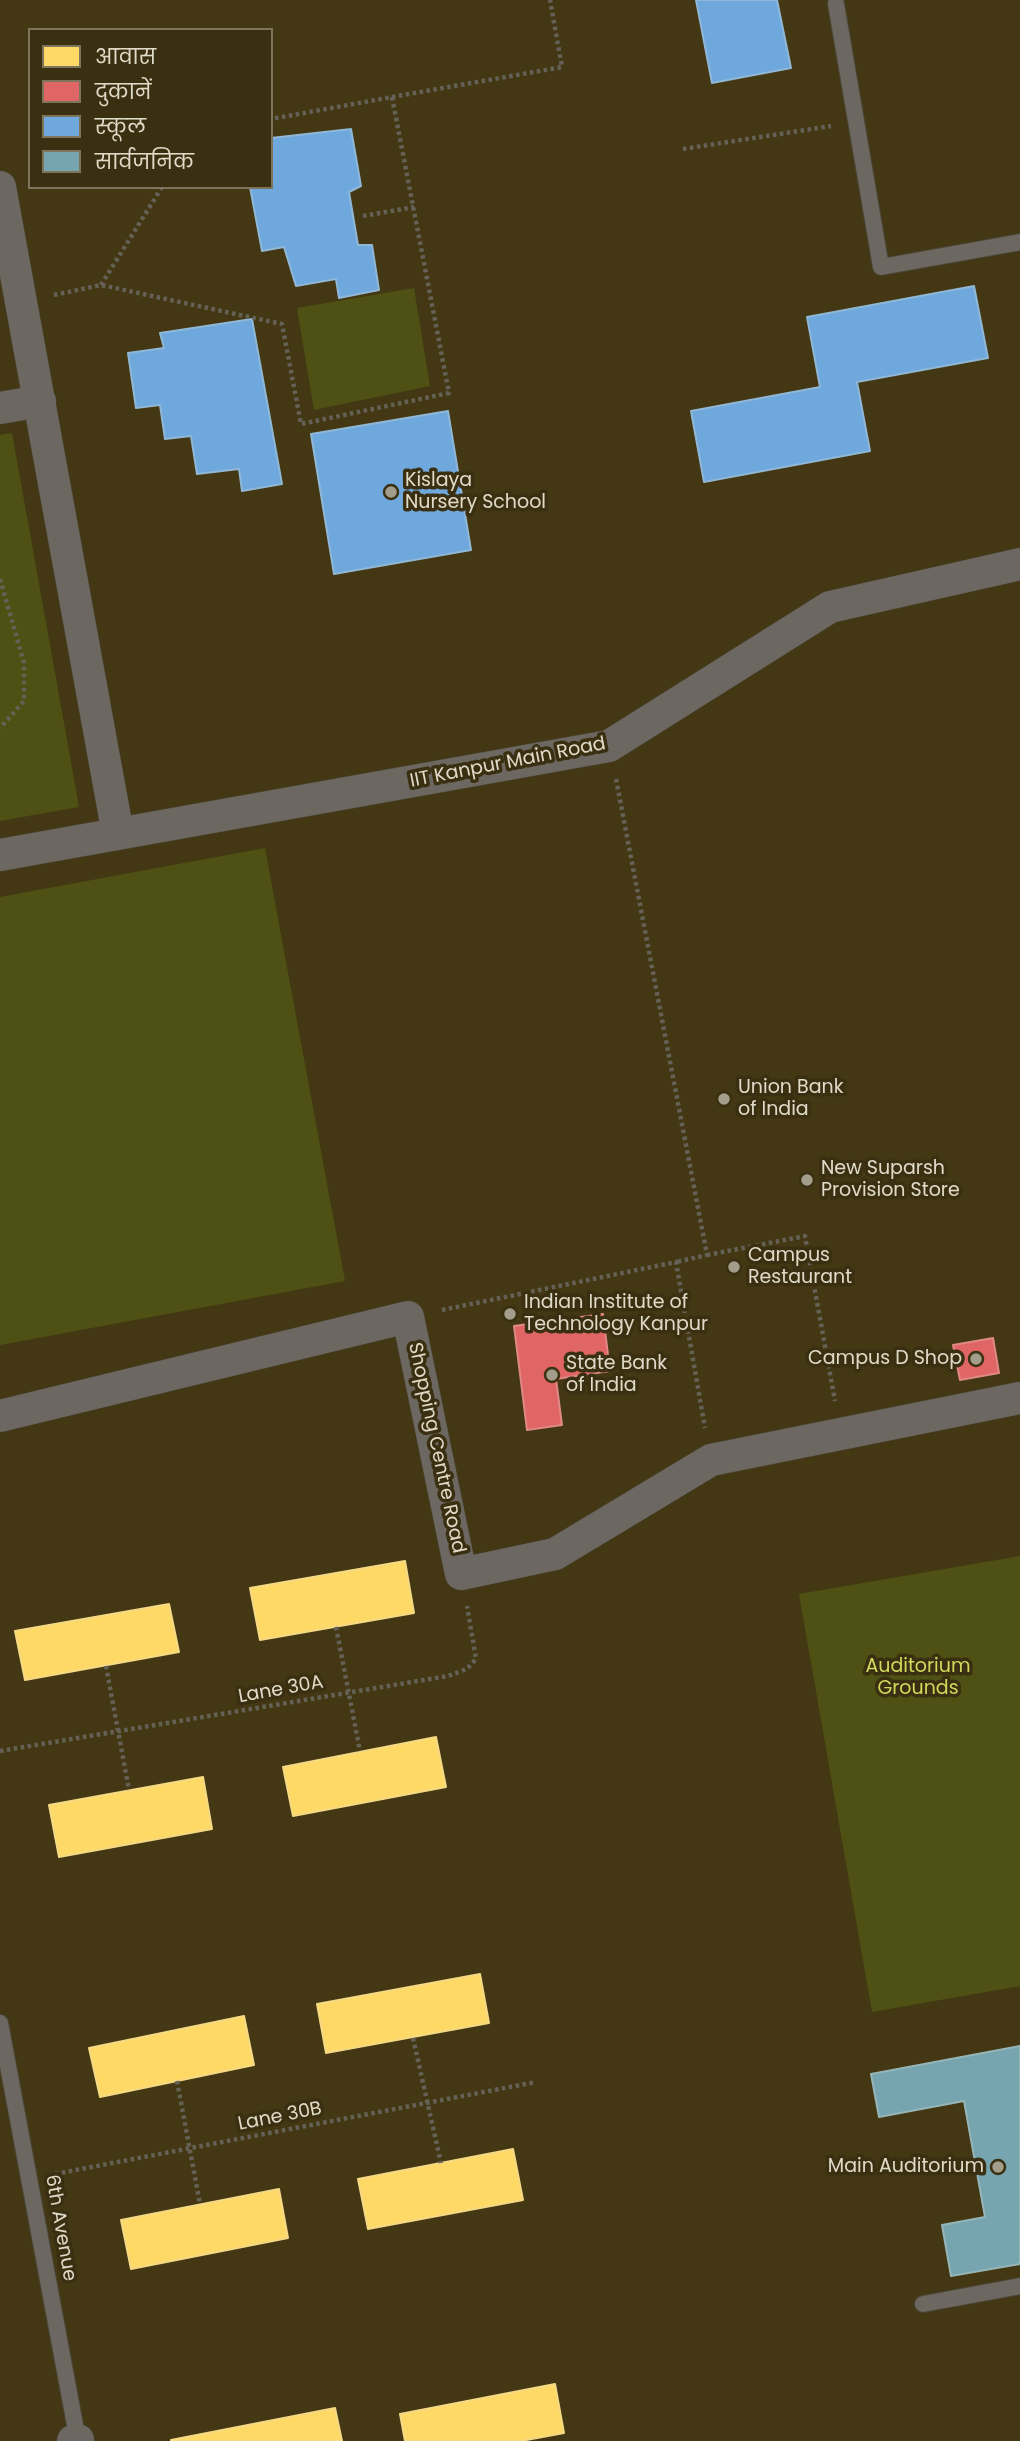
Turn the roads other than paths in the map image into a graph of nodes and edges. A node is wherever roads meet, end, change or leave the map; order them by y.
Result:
1 (836, 4) dead end
2 (0, 187) edge
3 (1020, 242) edge
4 (40, 401) junction
5 (0, 408) edge
6 (1020, 540) edge
7 (1012, 572) edge
8 (118, 834) junction
9 (0, 855) edge
10 (1020, 1398) edge
11 (0, 1416) edge
12 (0, 2023) edge
13 (1020, 2286) edge
14 (923, 2304) dead end
15 (77, 2441) edge

1 - 3 lane
2 - 4 street
4 - 5 street
4 - 8 street
6 - 7 street
7 - 8 street, IIT Kanpur Main Road
8 - 9 street, IIT Kanpur Main Road
10 - 11 street, Shopping Centre Road
12 - 15 lane, 6th Avenue
13 - 14 lane

